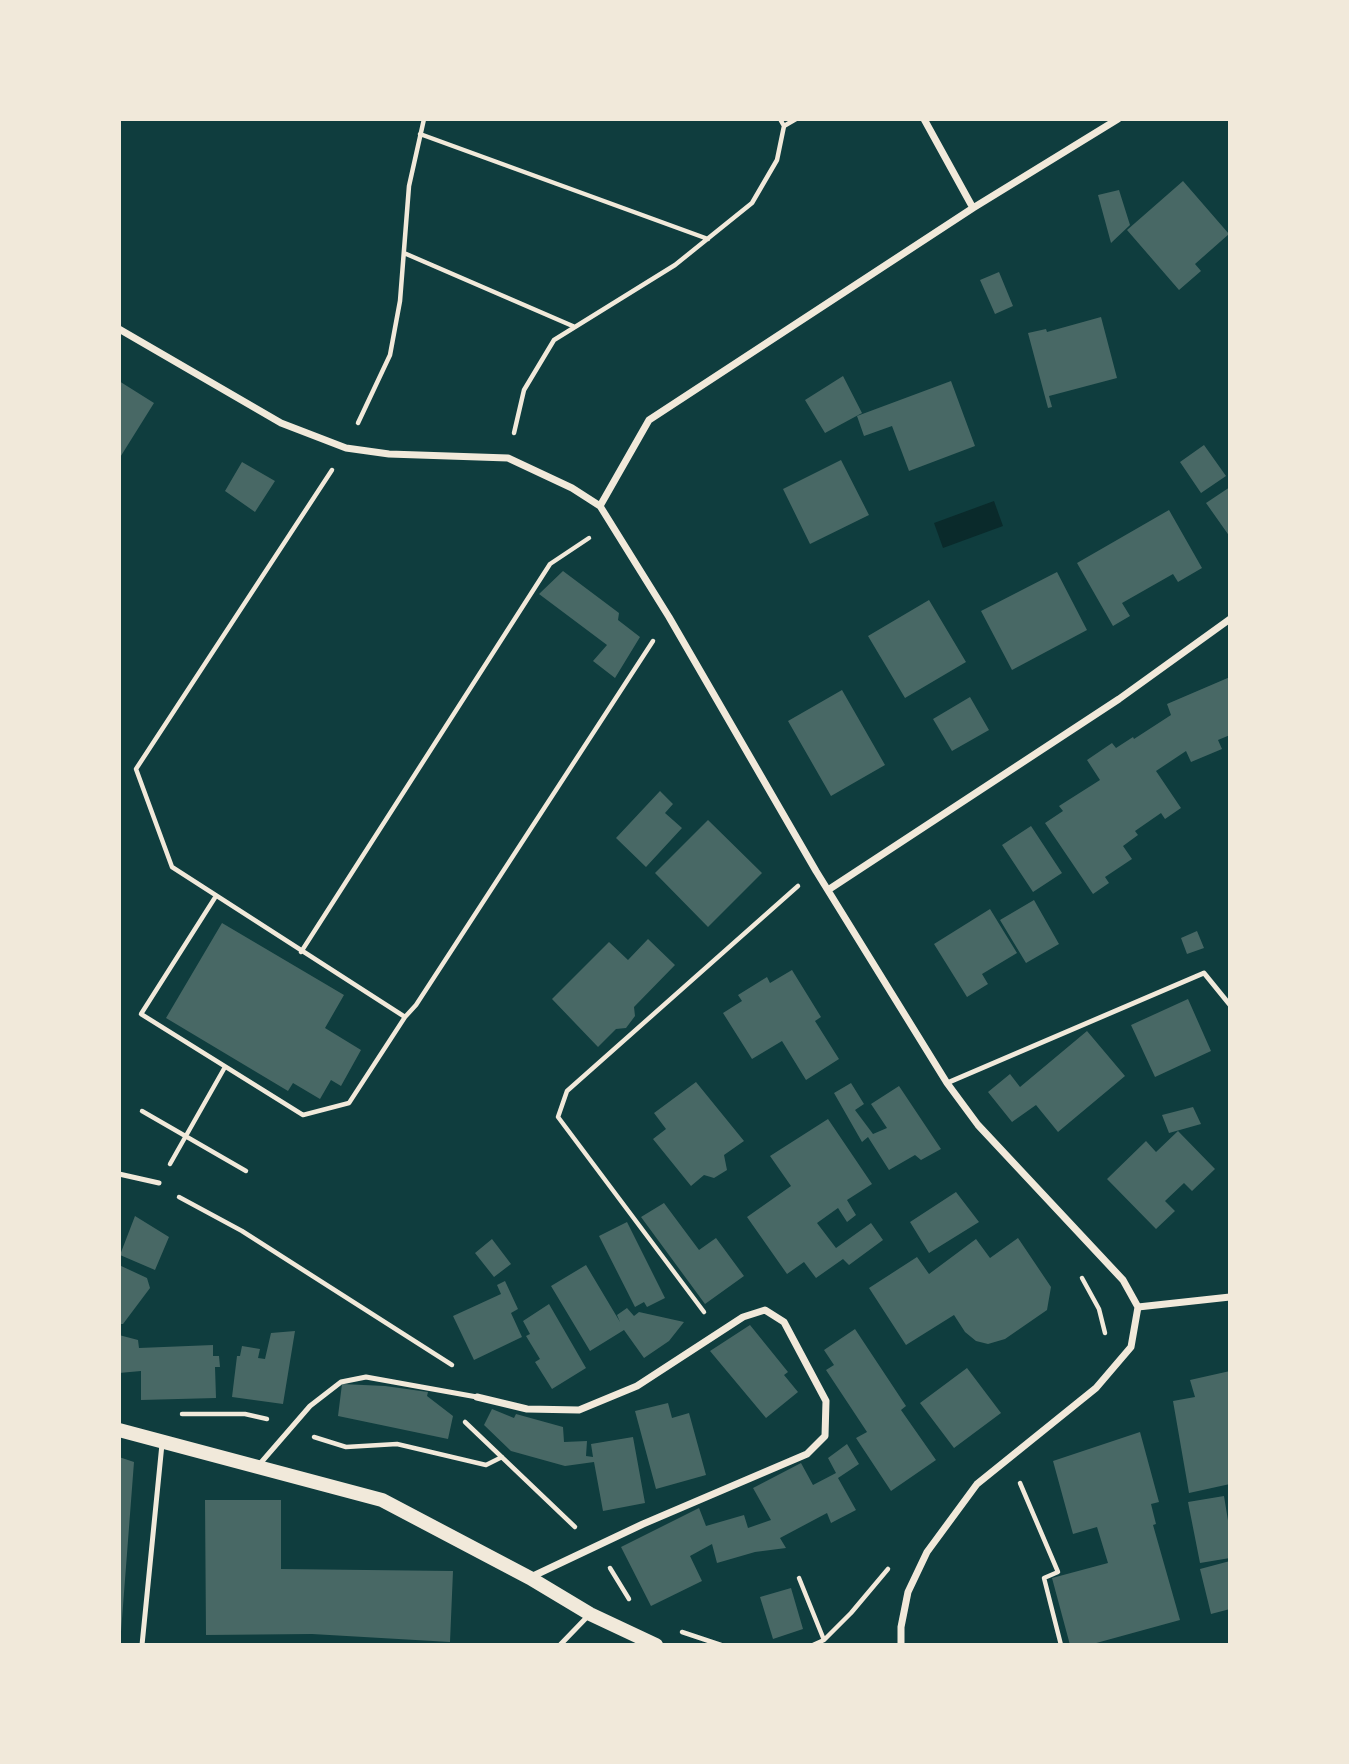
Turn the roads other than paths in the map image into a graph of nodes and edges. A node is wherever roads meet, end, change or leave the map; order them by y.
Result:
1 (924, 119) edge
2 (1118, 119) edge
3 (973, 208) junction
4 (119, 329) edge
5 (600, 506) junction
6 (1230, 619) edge
7 (828, 890) junction
8 (1230, 1005) edge
9 (947, 1083) junction
10 (119, 1174) edge
11 (159, 1183) road end
12 (1230, 1297) edge
13 (1138, 1307) junction
14 (477, 1397) joint
15 (119, 1430) edge
16 (162, 1441) junction
17 (258, 1466) junction
18 (530, 1578) junction
19 (590, 1614) junction
20 (142, 1645) edge
21 (561, 1645) edge
22 (656, 1645) edge
23 (901, 1645) edge

1 - 3 street
2 - 3 street
3 - 5 street
4 - 5 street
5 - 7 street
6 - 7 street
7 - 9 street
8 - 9 lane
9 - 13 street
10 - 11 lane
12 - 13 street
13 - 23 street
14 - 17 lane
14 - 18 street
15 - 16 main road
16 - 17 main road
16 - 20 lane
17 - 18 main road
18 - 19 main road
19 - 21 lane
19 - 22 main road

